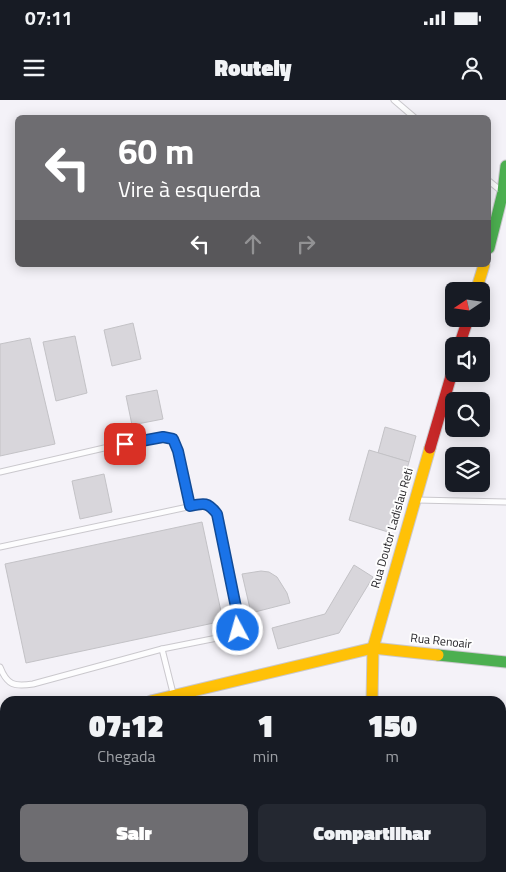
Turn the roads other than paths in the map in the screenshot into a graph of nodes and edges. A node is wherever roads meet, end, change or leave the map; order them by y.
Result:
1 (394, 100) edge
2 (411, 115) edge
3 (506, 166) edge
4 (491, 183) edge
5 (503, 192) junction
6 (491, 240) edge
7 (483, 267) edge
8 (479, 282) edge
9 (449, 382) edge
10 (0, 472) edge
11 (414, 500) junction
12 (506, 502) edge
13 (190, 506) junction
14 (0, 547) edge
15 (373, 648) junction
16 (162, 649) junction
17 (506, 662) edge
18 (0, 667) edge
19 (174, 696) joint
20 (372, 696) edge

1 - 2 lane
3 - 5 street
4 - 5 lane
5 - 6 street
7 - 8 street
9 - 11 street, Rua Doutor Ladislau Reti
10 - 13 lane
11 - 12 lane
11 - 15 street, Rua Doutor Ladislau Reti
13 - 14 lane
13 - 16 lane
15 - 17 street, Rua Renoair
15 - 19 street, Rua Renoair
15 - 20 street, Rua Doutor Ladislau Reti
16 - 18 lane
16 - 19 lane

